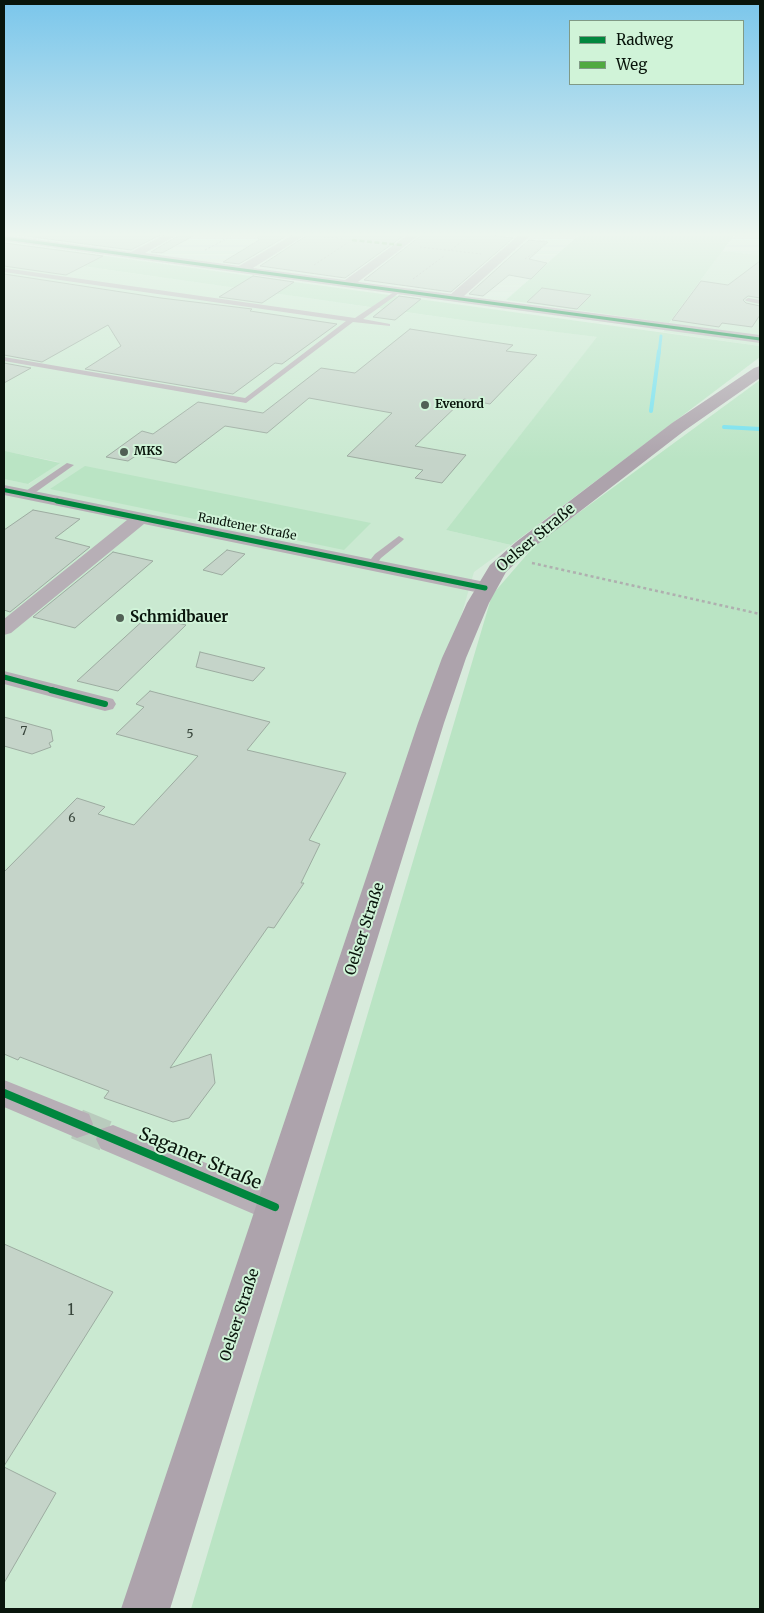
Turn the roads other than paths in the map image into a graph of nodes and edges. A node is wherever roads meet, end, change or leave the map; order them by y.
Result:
1 (278, 309) edge
2 (370, 309) edge
3 (542, 309) edge
4 (353, 320) junction
5 (388, 325) dead end
6 (759, 337) edge
7 (4, 359) edge
8 (760, 371) edge
9 (70, 465) dead end
10 (4, 490) edge
11 (26, 495) junction
12 (142, 517) junction
13 (399, 539) dead end
14 (372, 564) junction
15 (485, 588) junction
16 (4, 629) edge
17 (4, 676) edge
18 (105, 704) dead end
19 (4, 1092) edge
20 (78, 1124) tunnel mouth
21 (113, 1139) tunnel mouth
22 (275, 1207) junction
23 (145, 1609) edge

1 - 4 lane
2 - 4 lane
3 - 6 street
4 - 5 lane
4 - 7 lane
8 - 15 main road, Oelser Straße
9 - 11 lane
10 - 11 street, Raudtener Straße
11 - 12 street, Raudtener Straße
12 - 14 street, Raudtener Straße
12 - 16 street
13 - 14 lane
14 - 15 street, Raudtener Straße
15 - 22 main road, Oelser Straße
17 - 18 street
19 - 20 street
21 - 22 street, Saganer Straße
22 - 23 main road, Oelser Straße

